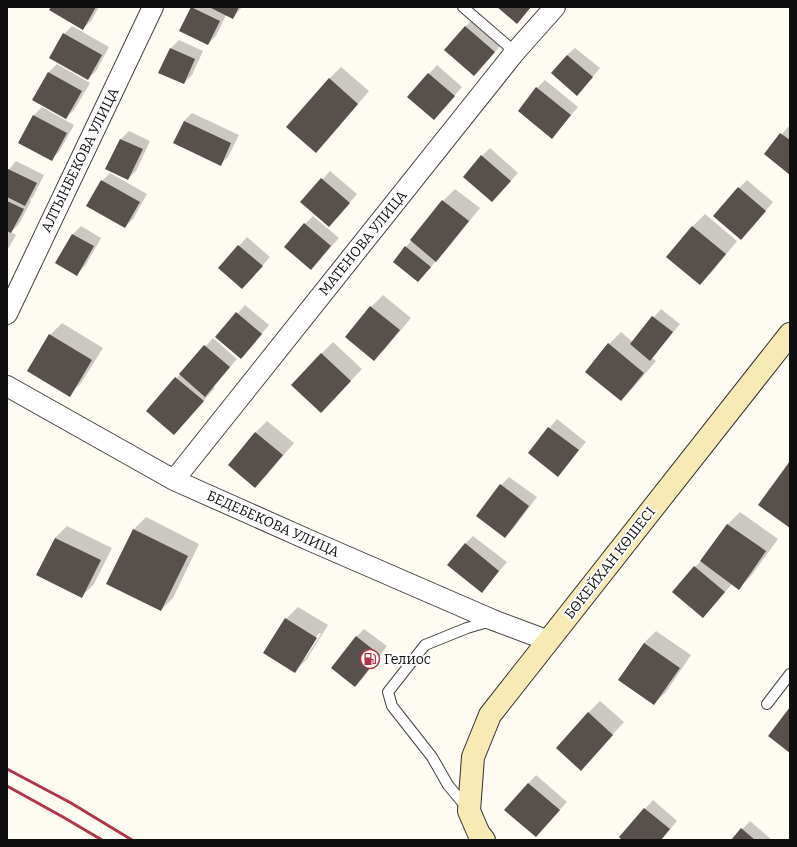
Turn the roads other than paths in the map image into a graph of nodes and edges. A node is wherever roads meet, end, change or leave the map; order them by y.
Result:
1 (154, 7) edge
2 (463, 7) edge
3 (554, 7) edge
4 (515, 52) junction
5 (7, 314) edge
6 (790, 334) edge
7 (7, 386) edge
8 (174, 480) junction
9 (493, 620) junction
10 (549, 640) junction
11 (790, 674) edge
12 (767, 704) dead end
13 (469, 810) junction
14 (484, 840) edge

1 - 5 street, АЛТЫНБЕКОВА УЛИЦА
2 - 4 lane
3 - 4 street, МАТЕНОВА УЛИЦА
4 - 8 street, МАТЕНОВА УЛИЦА
6 - 10 street, БӨКЕЙХАН КӨШЕСІ
7 - 8 street, БЕДЕБЕКОВА УЛИЦА
8 - 9 street, БЕДЕБЕКОВА УЛИЦА
9 - 10 street, БЕДЕБЕКОВА УЛИЦА
9 - 13 lane
10 - 13 street, БӨКЕЙХАН КӨШЕСІ
11 - 12 lane
13 - 14 street

